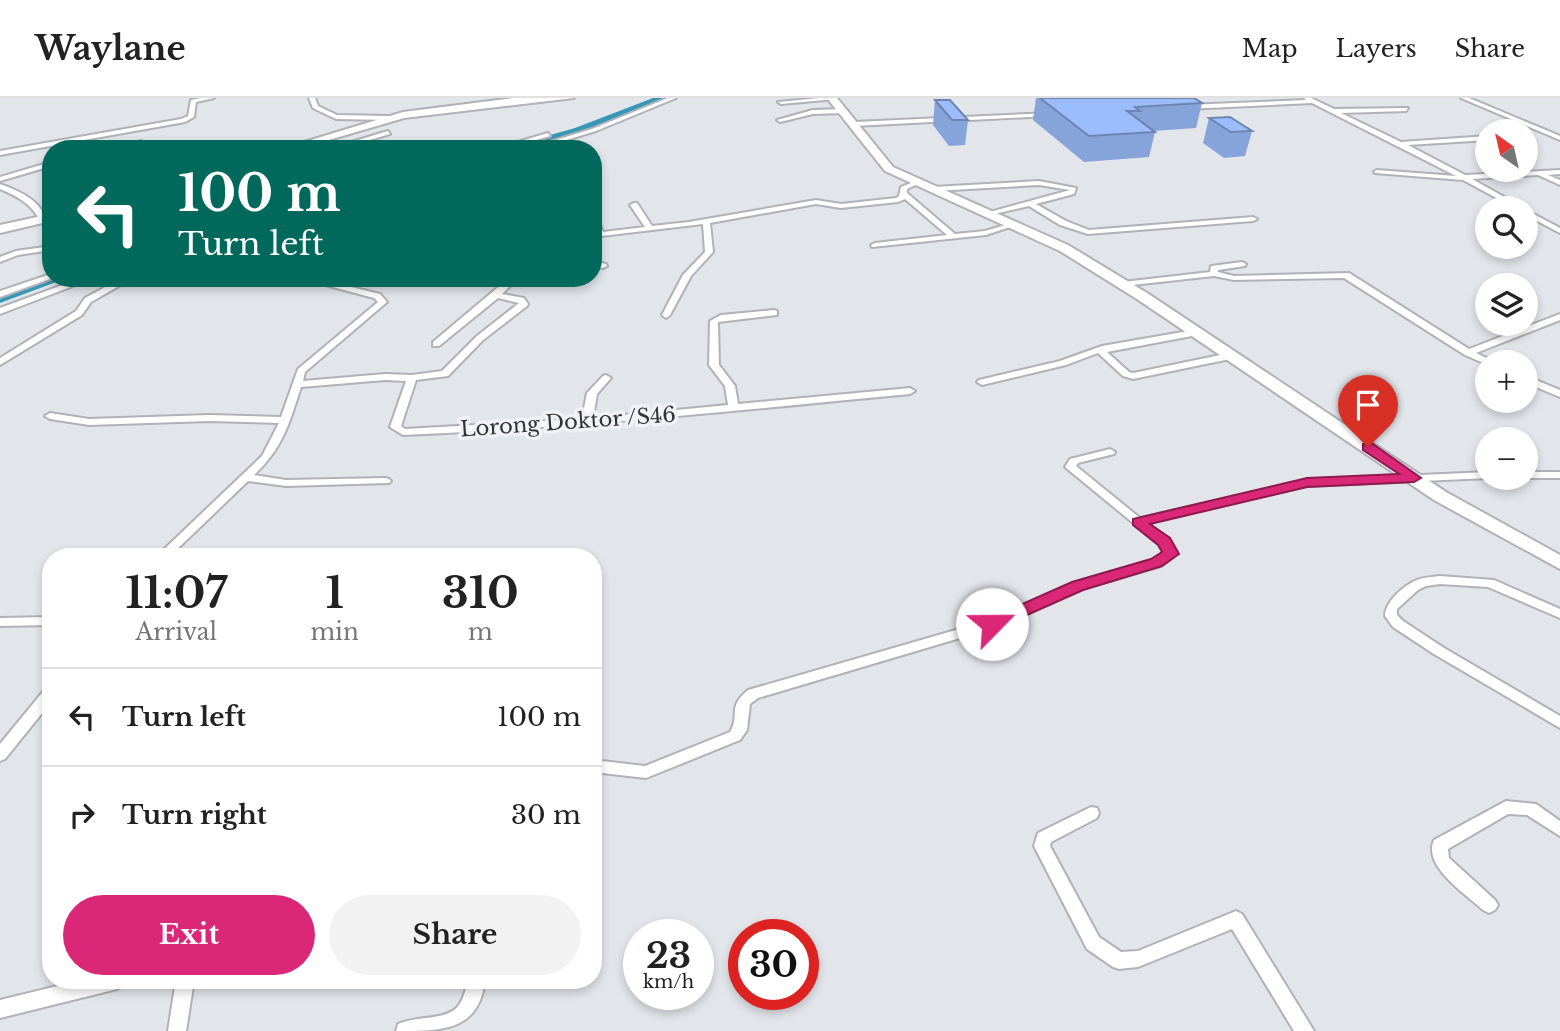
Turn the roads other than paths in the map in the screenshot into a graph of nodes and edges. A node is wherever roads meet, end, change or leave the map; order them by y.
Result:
1 (211, 98) edge
2 (312, 98) edge
3 (534, 98) edge
4 (569, 98) edge
5 (673, 98) edge
6 (1464, 98) edge
7 (833, 99) edge
8 (1309, 100) edge
9 (780, 102) dead end
10 (457, 104) edge
11 (1176, 108) edge
12 (1406, 109) dead end
13 (845, 111) junction
14 (1332, 111) junction
15 (1063, 113) edge
16 (388, 118) junction
17 (780, 120) dead end
18 (854, 124) junction
19 (388, 133) dead end
20 (548, 135) dead end
21 (1560, 138) edge
22 (1475, 139) edge
23 (74, 140) edge
24 (317, 140) edge
25 (362, 140) edge
26 (530, 140) edge
27 (560, 140) edge
28 (1397, 144) junction
29 (42, 146) edge
30 (0, 153) edge
31 (42, 167) edge
32 (1377, 172) dead end
33 (1560, 172) edge
34 (1540, 173) junction
35 (1466, 178) junction
36 (0, 179) edge
37 (918, 182) junction
38 (1560, 183) edge
39 (0, 186) edge
40 (934, 189) junction
41 (903, 194) junction
42 (1498, 196) edge
43 (1030, 203) junction
44 (634, 205) dead end
45 (42, 213) edge
46 (990, 214) junction
47 (42, 219) edge
48 (1253, 219) dead end
49 (1538, 219) edge
50 (706, 221) junction
51 (1015, 224) junction
52 (650, 228) junction
53 (0, 229) edge
54 (1560, 231) edge
55 (602, 233) edge
56 (954, 237) junction
57 (875, 245) dead end
58 (42, 249) edge
59 (0, 260) edge
60 (1242, 264) dead end
61 (1214, 274) junction
62 (42, 279) edge
63 (1123, 284) junction
64 (65, 287) edge
65 (112, 287) edge
66 (340, 287) edge
67 (504, 287) edge
68 (0, 294) edge
69 (496, 295) junction
70 (0, 311) edge
71 (774, 313) dead end
72 (666, 315) dead end
73 (1560, 317) edge
74 (1194, 333) junction
75 (436, 344) dead end
76 (1102, 349) junction
77 (1468, 353) junction
78 (1230, 356) junction
79 (1475, 356) edge
80 (0, 362) edge
81 (412, 378) junction
82 (606, 378) dead end
83 (982, 382) dead end
84 (297, 384) junction
85 (1538, 384) edge
86 (910, 391) dead end
87 (1560, 394) edge
88 (734, 409) junction
89 (50, 416) dead end
90 (285, 420) junction
91 (587, 420) junction
92 (1110, 452) dead end
93 (1538, 475) edge
94 (1560, 475) edge
95 (1475, 476) edge
96 (248, 478) junction
97 (1414, 478) junction
98 (385, 481) dead end
99 (1138, 522) junction
100 (172, 548) edge
101 (1560, 563) edge
102 (1560, 614) edge
103 (42, 621) edge
104 (0, 622) edge
105 (42, 703) edge
106 (1560, 723) edge
107 (0, 755) edge
108 (602, 767) edge
109 (1091, 813) dead end
110 (1560, 829) edge
111 (1489, 905) dead end
112 (81, 989) edge
113 (184, 989) edge
114 (476, 989) edge
115 (0, 1009) edge
116 (177, 1031) edge
117 (405, 1031) edge
118 (1306, 1031) edge

1 - 23 street
2 - 16 street
3 - 10 main road
4 - 10 main road
5 - 27 street
6 - 21 street
7 - 9 street
7 - 13 main road
8 - 11 street
8 - 14 street
10 - 16 main road
12 - 14 street
13 - 17 street
13 - 18 main road
14 - 28 street
15 - 18 street
16 - 24 main road
18 - 37 main road
19 - 25 street
20 - 26 street
22 - 28 street
28 - 35 street
29 - 30 street
31 - 36 street
32 - 35 street
33 - 34 street
34 - 35 street
34 - 38 street
35 - 42 street
37 - 40 main road
37 - 41 street
39 - 45 street
40 - 43 street
40 - 46 main road
41 - 50 street
41 - 56 street
43 - 46 street
43 - 48 street
44 - 52 street
46 - 51 main road
47 - 53 main road
49 - 54 street
50 - 52 street
50 - 72 street
51 - 56 street
51 - 63 main road
52 - 55 street
56 - 57 street
58 - 59 street
60 - 61 street
61 - 63 street
61 - 77 street
62 - 68 street
63 - 74 main road
64 - 70 street
65 - 80 street
66 - 84 street
67 - 69 street
69 - 75 street
69 - 81 street
71 - 88 street
73 - 77 street
74 - 76 street
74 - 78 main road
76 - 78 street
76 - 83 street
77 - 79 street
78 - 97 main road
81 - 84 street
81 - 91 street, Lorong Doktor /S46
82 - 91 street
84 - 90 street
85 - 87 street
86 - 88 street, Lorong Doktor /S46
88 - 91 street, Lorong Doktor /S46
89 - 90 street
90 - 96 street
92 - 99 street
93 - 94 street
95 - 97 street
96 - 98 street
96 - 100 street
97 - 99 street
97 - 101 main road
99 - 108 street
102 - 106 street
103 - 104 street
105 - 107 street
109 - 118 street
110 - 111 street
112 - 115 street
113 - 116 street
114 - 117 street

